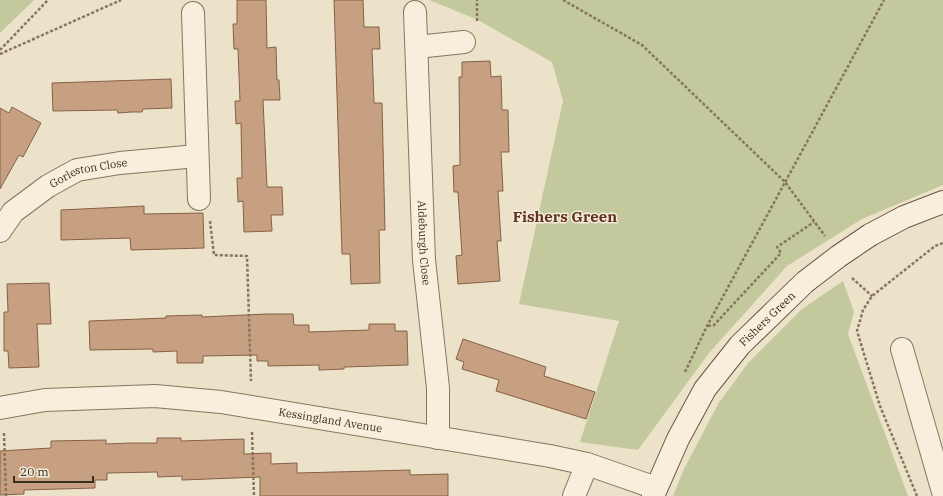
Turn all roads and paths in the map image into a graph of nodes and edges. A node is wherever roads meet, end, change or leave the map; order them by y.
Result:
1 (48, 0) edge
2 (121, 0) edge
3 (563, 0) edge
4 (884, 0) edge
5 (415, 12) dead end
6 (193, 13) dead end
7 (464, 42) dead end
8 (417, 47) junction
9 (0, 50) edge
10 (0, 54) edge
11 (197, 156) junction
12 (785, 182) junction
13 (199, 199) joint
14 (943, 202) edge
15 (814, 222) junction
16 (0, 231) edge
17 (827, 239) dead end
18 (943, 243) edge
19 (852, 278) dead end
20 (872, 296) junction
21 (707, 326) junction
22 (902, 349) dead end
23 (682, 379) dead end
24 (251, 406) junction
25 (2, 407) edge
26 (438, 438) junction
27 (587, 464) junction
28 (654, 492) edge
29 (943, 492) edge
30 (6, 496) edge
31 (254, 496) edge
32 (574, 496) edge
33 (917, 496) edge

1 - 9 path
2 - 10 path
3 - 12 path
4 - 12 path
5 - 8 street, Aldeburgh Close
6 - 11 street
7 - 8 street
8 - 26 street, Aldeburgh Close
11 - 13 street
11 - 16 street, Gorleston Close
12 - 15 path
12 - 21 path
13 - 24 path
14 - 28 street, Fishers Green, bridge
15 - 17 path
15 - 21 path
18 - 20 path
19 - 20 path
20 - 33 path
21 - 23 path
22 - 29 street
24 - 25 street, Kessingland Avenue
24 - 26 street, Kessingland Avenue
24 - 31 path
25 - 30 path
26 - 27 street, Kessingland Avenue
27 - 28 street, Kessingland Avenue
27 - 32 street

